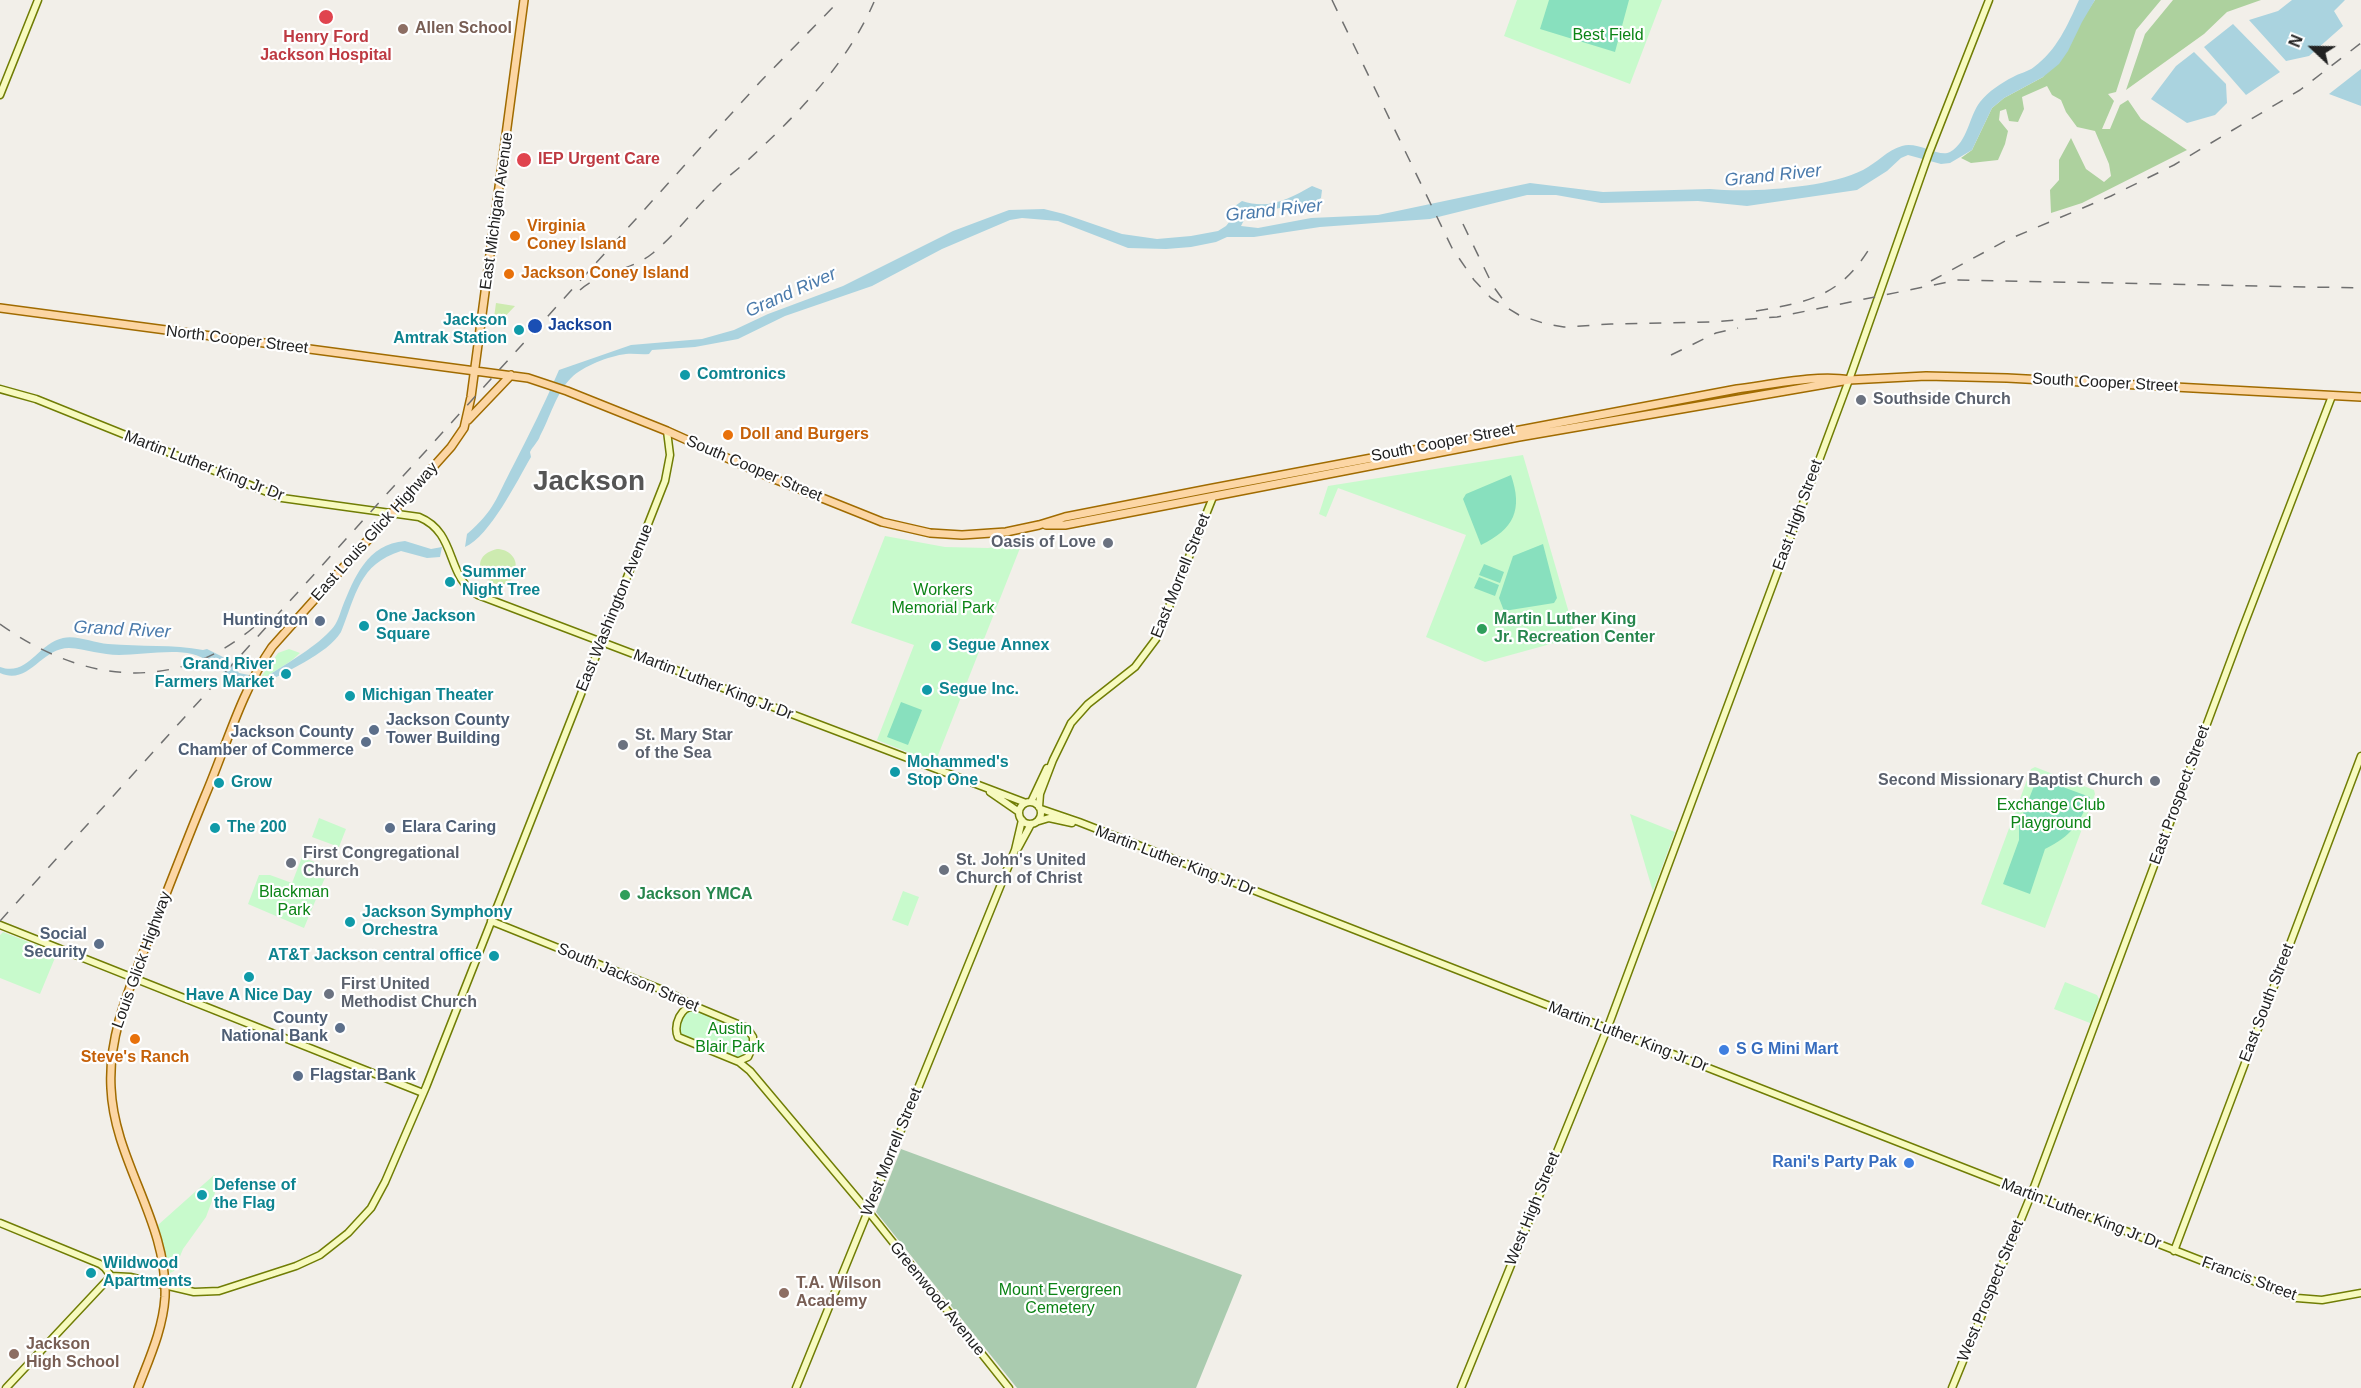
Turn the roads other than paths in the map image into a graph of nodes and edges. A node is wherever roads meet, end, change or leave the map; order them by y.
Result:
1 (38, 0) edge
2 (524, 0) edge
3 (1989, 0) edge
4 (0, 95) edge
5 (0, 308) edge
6 (475, 369) junction
7 (511, 375) junction
8 (1849, 380) junction
9 (0, 389) edge
10 (2332, 396) junction
11 (2361, 397) edge
12 (466, 422) junction
13 (667, 431) junction
14 (1216, 487) junction
15 (1213, 497) junction
16 (392, 512) junction
17 (1039, 525) junction
18 (602, 642) junction
19 (257, 672) joint
20 (2361, 756) edge
21 (1053, 760) junction
22 (985, 788) junction
23 (1028, 803) junction
24 (1040, 808) junction
25 (1019, 812) junction
26 (1022, 820) junction
27 (1039, 821) junction
28 (1030, 824) junction
29 (1082, 824) junction
30 (1015, 850) junction
31 (491, 921) junction
32 (0, 926) edge
33 (133, 978) junction
34 (682, 999) junction
35 (695, 1007) junction
36 (682, 1012) junction
37 (1606, 1030) junction
38 (750, 1054) junction
39 (736, 1061) junction
40 (750, 1071) junction
41 (423, 1093) junction
42 (2031, 1195) junction
43 (868, 1212) junction
44 (0, 1223) edge
45 (2174, 1251) junction
46 (111, 1276) junction
47 (165, 1285) junction
48 (2361, 1293) edge
49 (6, 1388) edge
50 (138, 1388) edge
51 (796, 1388) edge
52 (1009, 1388) edge
53 (1461, 1388) edge
54 (1952, 1388) edge

1 - 4 street
2 - 6 main road, East Michigan Avenue
3 - 8 street, East High Street
5 - 6 main road, North Cooper Street
6 - 7 main road, South Cooper Street
6 - 12 main road, East Michigan Avenue
7 - 12 main road
7 - 13 main road, South Cooper Street
8 - 10 main road, South Cooper Street
8 - 14 main road, South Cooper Street
8 - 15 main road, South Cooper Street
8 - 37 street, East High Street
9 - 16 street, Martin Luther King Jr Dr
10 - 11 main road, South Cooper Street
10 - 42 street, East Prospect Street
12 - 16 main road, East Louis Glick Highway
13 - 17 main road, South Cooper Street
13 - 18 street, East Washington Avenue
14 - 15 main road
14 - 17 main road, South Cooper Street
15 - 17 main road, South Cooper Street
15 - 21 street, East Morrell Street
16 - 18 street, Martin Luther King Jr Dr
16 - 19 main road, East Louis Glick Highway
18 - 22 street, Martin Luther King Jr Dr
18 - 31 street, East Washington Avenue
19 - 33 main road, Louis Glick Highway
20 - 45 street, East South Street
21 - 23 street, East Morrell Street
21 - 24 street, East Morrell Street
22 - 23 street, Martin Luther King Jr Dr
22 - 25 street, Martin Luther King Jr Dr
23 - 24 street
23 - 25 street
24 - 27 street
24 - 29 street, Martin Luther King Jr Dr
25 - 26 street
26 - 28 street
26 - 30 street
27 - 28 street
27 - 29 street, Martin Luther King Jr Dr
28 - 30 street
29 - 37 street, Martin Luther King Jr Dr
30 - 43 street, West Morrell Street
31 - 34 street, South Jackson Street
31 - 41 street, East Washington Avenue
32 - 33 street
33 - 41 street
33 - 47 main road, Louis Glick Highway
34 - 35 street, South Jackson Street
34 - 36 street
35 - 36 street
35 - 38 street, South Jackson Street
36 - 39 street, Greenwood Avenue
37 - 42 street, Martin Luther King Jr Dr
37 - 53 street, West High Street
38 - 39 street
38 - 40 street
39 - 40 street, Greenwood Avenue
40 - 43 street, Greenwood Avenue
41 - 47 street, East Washington Avenue
42 - 45 street, Martin Luther King Jr Dr
42 - 54 street, West Prospect Street
43 - 51 street, West Morrell Street
43 - 52 street, Greenwood Avenue
44 - 46 street
45 - 48 street, Francis Street
46 - 47 street, East Washington Avenue
46 - 49 street
47 - 50 main road, Louis Glick Highway

